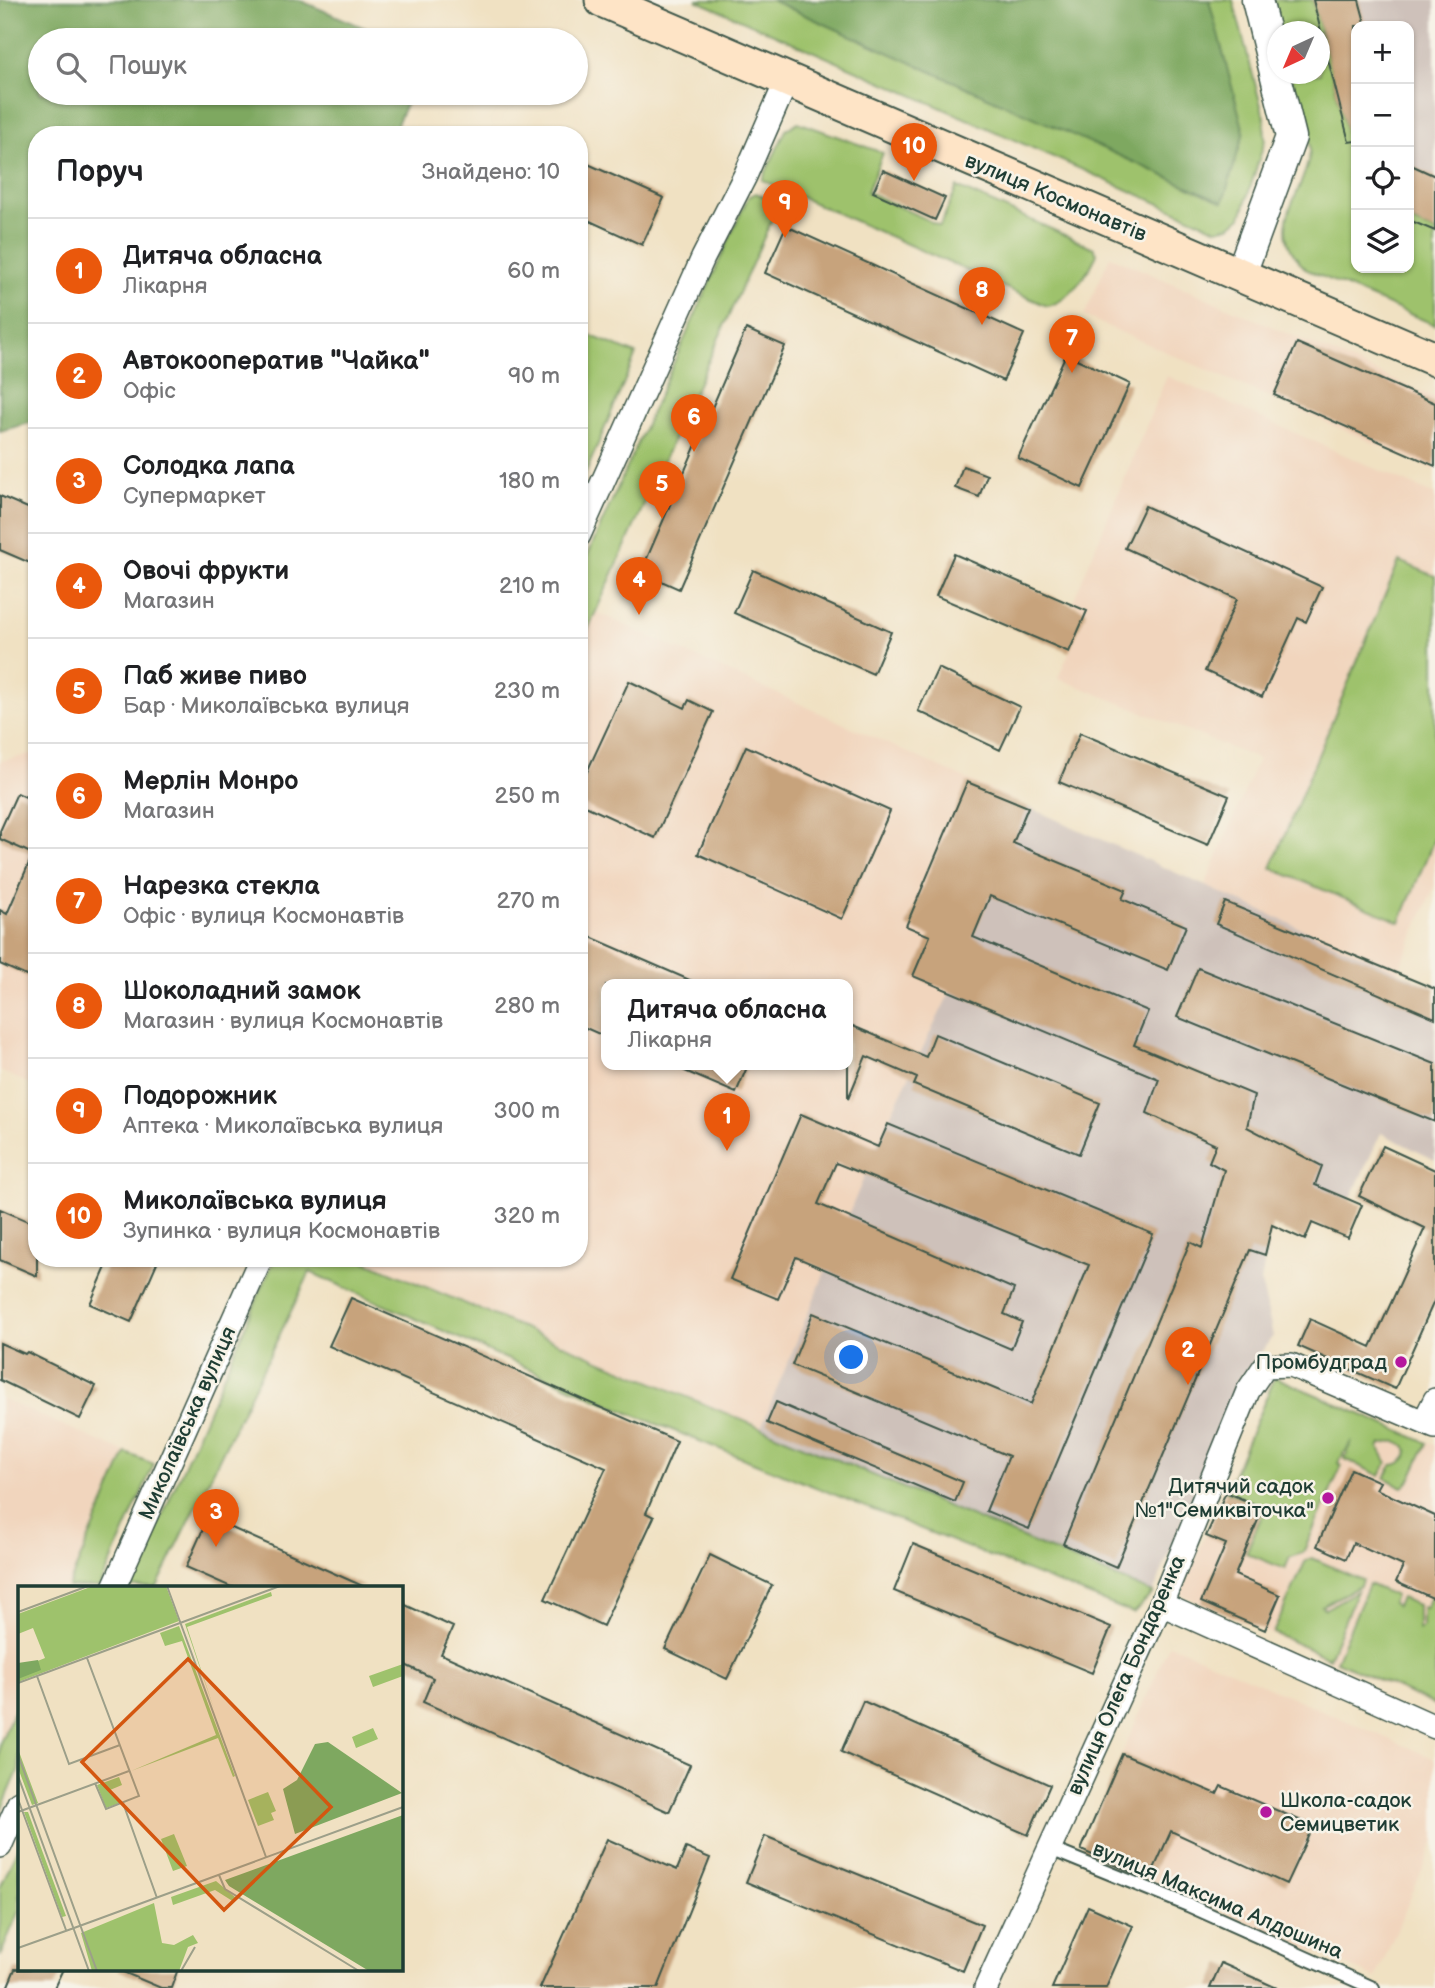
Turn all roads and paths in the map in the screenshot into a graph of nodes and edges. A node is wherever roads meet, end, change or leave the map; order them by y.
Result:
1 (602, 0) edge
2 (1257, 0) edge
3 (787, 80) junction
4 (1240, 276) junction
5 (1435, 359) edge
6 (588, 515) edge
7 (257, 1267) edge
8 (1435, 1400) edge
9 (1430, 1425) edge
10 (114, 1586) edge
11 (1161, 1604) junction
12 (1435, 1727) edge
13 (18, 1805) edge
14 (0, 1846) edge
15 (1048, 1848) junction
16 (986, 1988) edge
17 (1373, 1988) edge

1 - 3 main road, вулиця Космонавтів
2 - 4 street
3 - 4 main road, вулиця Космонавтів
3 - 6 street
4 - 5 main road, вулиця Космонавтів
7 - 10 street, Миколаївська вулиця
8 - 9 street, вулиця Олега Бондаренка
9 - 11 street, вулиця Олега Бондаренка
11 - 12 street
11 - 15 street, вулиця Олега Бондаренка
13 - 14 street
15 - 16 street, вулиця Олега Бондаренка
15 - 17 lane, вулиця Максима Алдошина

